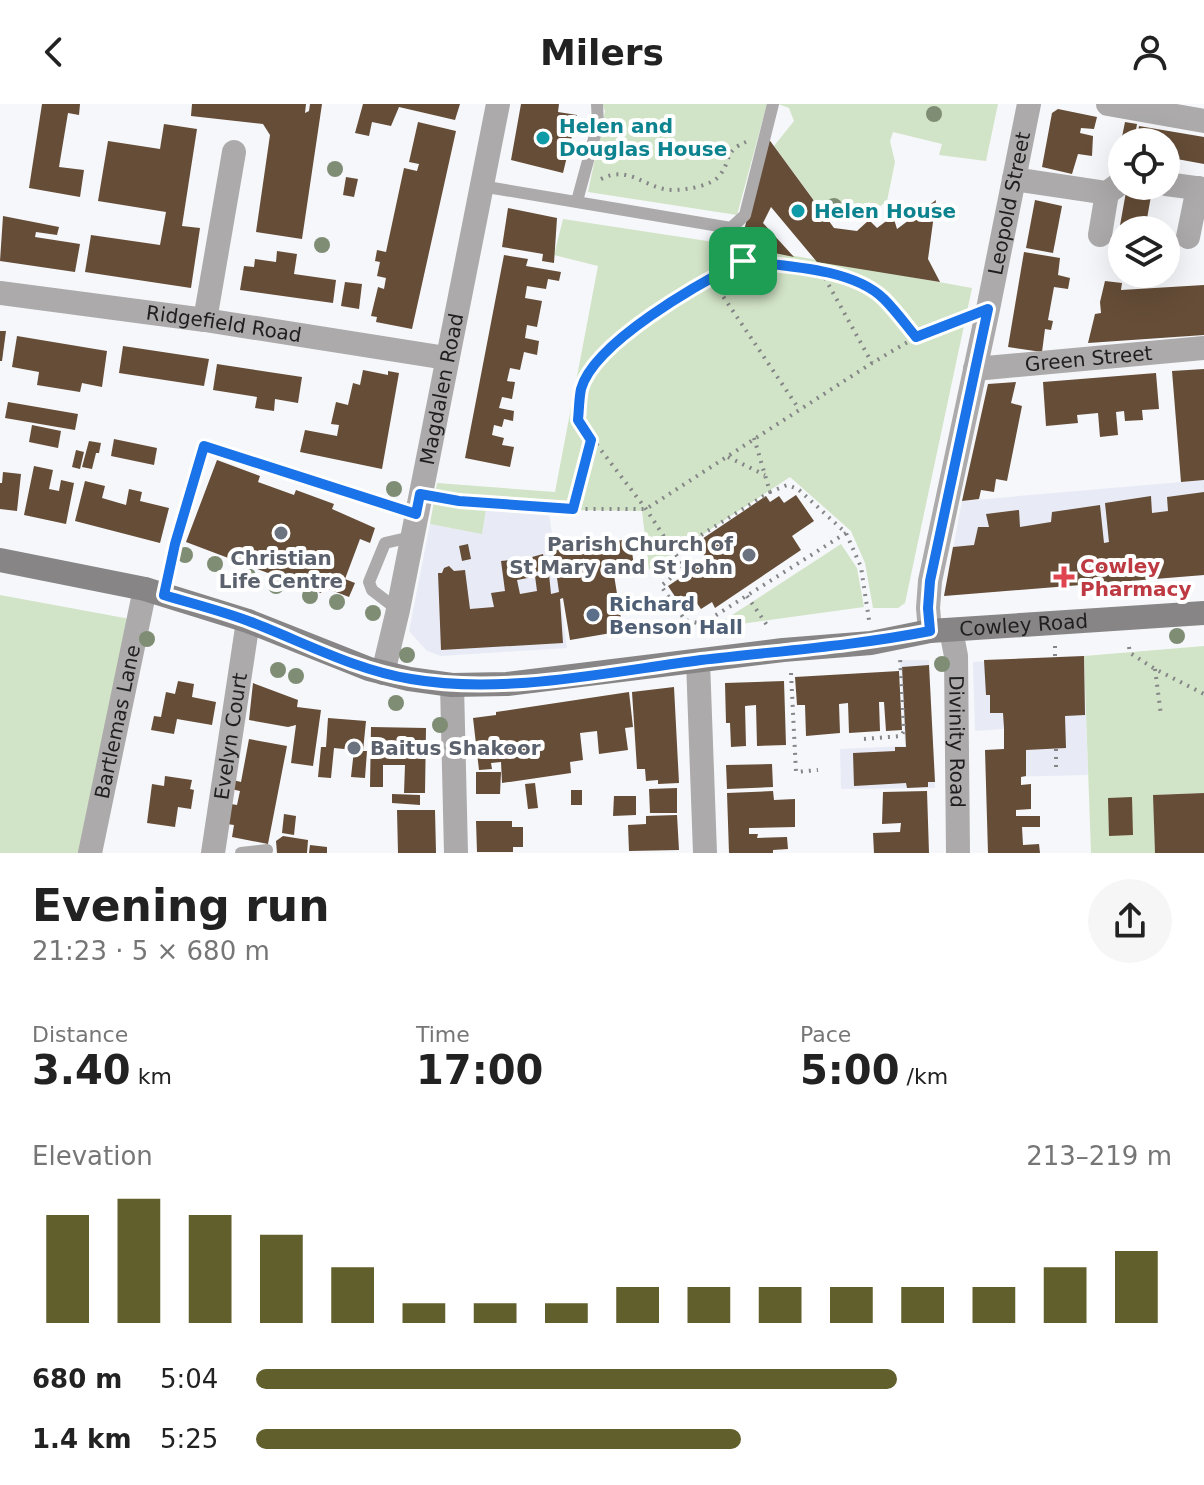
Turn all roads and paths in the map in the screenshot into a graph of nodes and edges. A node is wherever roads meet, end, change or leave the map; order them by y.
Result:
1 (498, 104) edge
2 (597, 104) edge
3 (773, 104) edge
4 (1029, 104) edge
5 (1108, 104) edge
6 (1204, 121) edge
7 (766, 132) junction
8 (234, 152) dead end
9 (584, 179) junction
10 (1014, 179) junction
11 (481, 186) junction
12 (1180, 186) edge
13 (1108, 187) edge
14 (1201, 188) edge
15 (1110, 200) edge
16 (577, 201) junction
17 (1100, 235) dead end
18 (1188, 237) dead end
19 (819, 269) junction
20 (710, 277) junction
21 (0, 293) edge
22 (988, 309) junction
23 (205, 320) junction
24 (916, 337) junction
25 (1204, 348) edge
26 (446, 358) junction
27 (872, 363) junction
28 (975, 369) junction
29 (799, 409) junction
30 (754, 438) junction
31 (591, 440) junction
32 (726, 456) junction
33 (765, 475) junction
34 (770, 492) junction
35 (573, 509) junction
36 (646, 509) junction
37 (416, 515) junction
38 (846, 533) junction
39 (674, 552) junction
40 (0, 560) edge
41 (154, 592) junction
42 (747, 596) junction
43 (398, 610) junction
44 (1204, 613) edge
45 (248, 621) junction
46 (769, 628) dead end
47 (941, 630) junction
48 (871, 643) junction
49 (1055, 646) dead end
50 (1129, 647) dead end
51 (900, 655) dead end
52 (1055, 658) dead end
53 (698, 661) junction
54 (790, 664) dead end
55 (1155, 669) junction
56 (383, 673) junction
57 (452, 685) junction
58 (1204, 694) edge
59 (1161, 715) dead end
60 (864, 739) dead end
61 (1056, 749) dead end
62 (818, 770) dead end
63 (1056, 771) dead end
64 (267, 850) dead end
65 (90, 853) edge
66 (213, 853) edge
67 (241, 853) edge
68 (456, 853) edge
69 (705, 853) edge
70 (958, 853) edge

1 - 11 street, Magdalen Road
2 - 9 lane
3 - 7 lane
4 - 10 street, Leopold Street
5 - 6 street
7 - 9 path
7 - 16 lane
8 - 23 street
9 - 16 lane
10 - 13 street
10 - 22 street, Leopold Street
11 - 16 lane
11 - 26 street, Magdalen Road
12 - 14 street
14 - 18 street
15 - 17 street
19 - 20 path
19 - 24 path
19 - 27 path
20 - 29 path
20 - 31 path
21 - 23 street, Ridgefield Road
22 - 24 path
22 - 28 street, Leopold Street
23 - 26 street, Ridgefield Road
24 - 27 path
25 - 28 street, Green Street
26 - 37 street, Magdalen Road
27 - 29 path
28 - 47 street, Leopold Street
29 - 30 path
30 - 32 path
30 - 33 path
31 - 35 path
31 - 36 path
32 - 33 path
32 - 36 path
33 - 34 path
34 - 38 path
34 - 39 path
35 - 36 path
35 - 37 path
36 - 39 path
37 - 41 lane
37 - 43 street, Magdalen Road
37 - 43 lane
38 - 42 path
38 - 48 path
39 - 42 path
40 - 41 main road, Cowley Road
41 - 45 main road, Cowley Road
41 - 65 street, Bartlemas Lane
42 - 46 path
43 - 56 street, Magdalen Road
44 - 47 main road, Cowley Road
45 - 56 main road, Cowley Road
45 - 66 street, Evelyn Court
47 - 48 main road, Cowley Road
47 - 70 street, Divinity Road
48 - 53 main road, Cowley Road
49 - 52 path
50 - 55 path
51 - 60 path
53 - 57 main road, Cowley Road
53 - 69 street
54 - 62 path
55 - 58 path
55 - 59 path
56 - 57 main road, Cowley Road
57 - 68 street
61 - 63 path
64 - 67 lane

